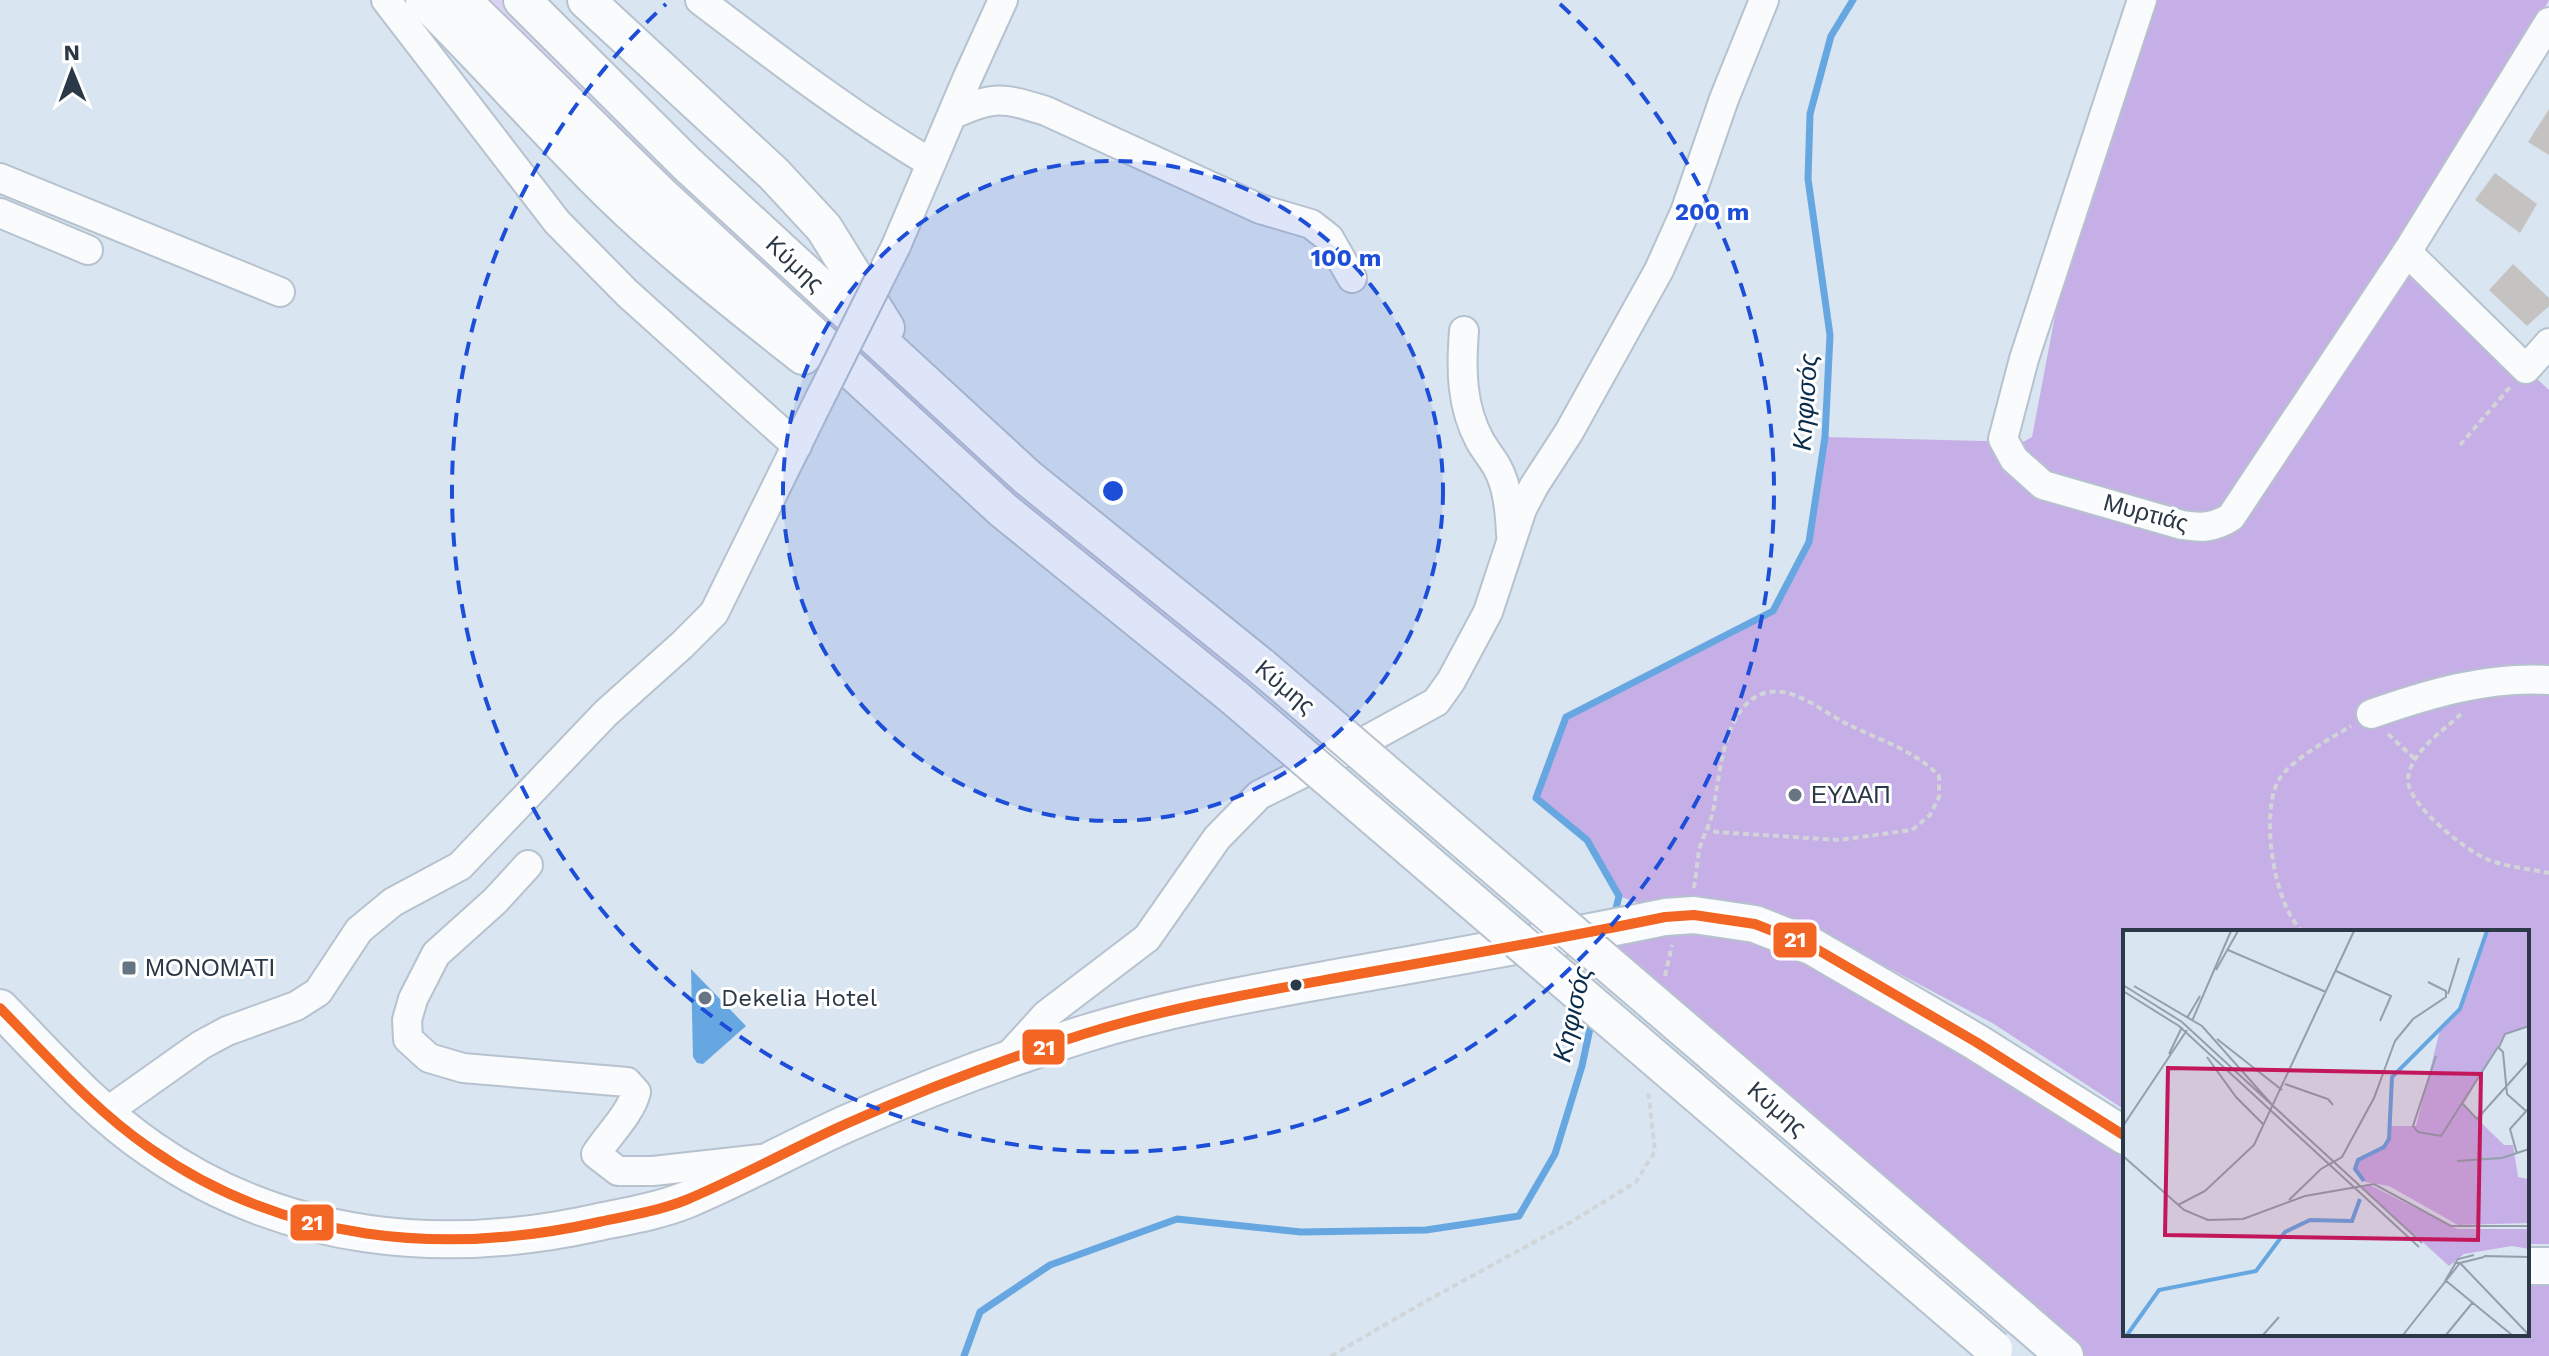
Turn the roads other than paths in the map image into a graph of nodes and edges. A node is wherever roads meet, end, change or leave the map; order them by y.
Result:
1 (386, 0) edge
2 (424, 0) edge
3 (462, 0) edge
4 (522, 0) edge
5 (586, 0) edge
6 (700, 0) edge
7 (1003, 0) edge
8 (1764, 0) edge
9 (2142, 0) edge
10 (2549, 22) edge
11 (954, 114) junction
12 (931, 163) junction
13 (0, 178) edge
14 (0, 213) edge
15 (88, 250) dead end
16 (2407, 252) junction
17 (1352, 278) dead end
18 (280, 292) dead end
19 (1464, 331) dead end
20 (2549, 343) edge
21 (914, 374) junction
22 (890, 407) junction
23 (797, 446) junction
24 (1511, 539) junction
25 (2549, 680) edge
26 (2371, 714) road end
27 (528, 865) dead end
28 (0, 1008) edge
29 (1004, 1061) junction
30 (105, 1113) junction
31 (2123, 1135) edge
32 (776, 1157) junction
33 (1998, 1352) edge
34 (2065, 1356) edge

1 - 23 street
2 - 22 main road
3 - 22 main road, Κύμης
4 - 21 main road, Κύμης
5 - 21 main road
6 - 12 street
7 - 11 street
8 - 24 street
9 - 16 street, Μυρτιάς
10 - 16 street, Μυρτιάς
11 - 12 street
11 - 17 street
12 - 23 street, bridge
13 - 18 street
14 - 15 street
16 - 20 street
19 - 24 street
21 - 34 main road, Κύμης, bridge
22 - 33 main road, Κύμης, bridge
23 - 30 street
24 - 29 street
25 - 26 street
27 - 32 street
28 - 30 main road
29 - 31 main road
29 - 32 main road
30 - 32 main road

